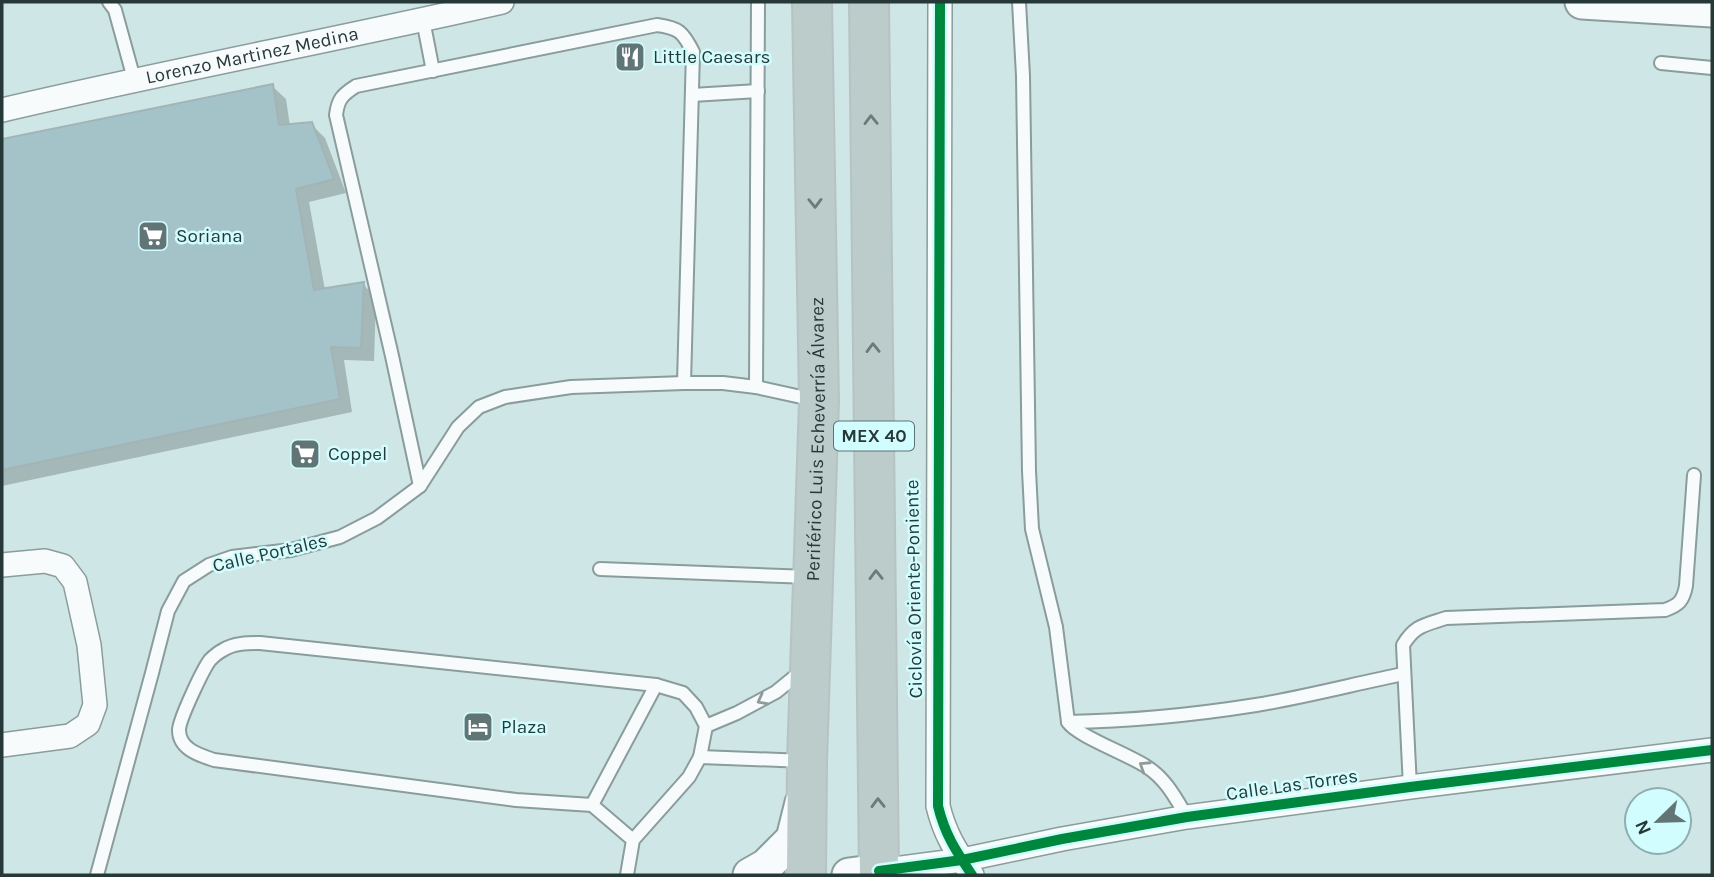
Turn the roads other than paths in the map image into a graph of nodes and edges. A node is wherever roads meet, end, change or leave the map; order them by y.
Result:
1 (108, 2) edge
2 (502, 2) edge
3 (758, 2) edge
4 (812, 2) edge
5 (869, 2) edge
6 (940, 2) edge
7 (1018, 2) edge
8 (1582, 2) edge
9 (1712, 10) edge
10 (423, 20) junction
11 (1661, 63) dead end
12 (1712, 68) edge
13 (433, 71) junction
14 (134, 79) junction
15 (758, 91) junction
16 (692, 95) junction
17 (2, 110) edge
18 (684, 383) junction
19 (756, 387) junction
20 (819, 401) junction
21 (1694, 475) dead end
22 (420, 486) junction
23 (2, 565) edge
24 (600, 569) dead end
25 (814, 577) junction
26 (812, 663) junction
27 (1403, 674) junction
28 (656, 685) junction
29 (1068, 722) junction
30 (706, 726) junction
31 (2, 744) edge
32 (1712, 750) edge
33 (700, 757) junction
34 (808, 774) junction
35 (1410, 787) junction
36 (592, 805) junction
37 (1187, 817) junction
38 (633, 840) junction
39 (967, 867) edge
40 (872, 874) edge
41 (97, 875) edge
42 (627, 875) edge
43 (750, 875) edge
44 (806, 875) edge

1 - 14 lane
2 - 10 street, Lorenzo Martinez Medina
3 - 15 lane
4 -> 20 highway, Periférico Luis Echeverría Álvarez / MEX 40
40 -> 5 highway, MEX 40
6 - 39 street
7 - 29 lane
8 - 9 street
10 - 13 lane
10 - 14 street, Lorenzo Martinez Medina
11 - 12 lane
13 - 16 lane
13 - 22 lane
14 - 17 street, Lorenzo Martinez Medina
15 - 16 lane
15 - 19 lane
16 - 18 lane
18 - 19 lane, Calle Portales
18 - 22 lane, Calle Portales
19 - 20 lane, Calle Portales
20 - 25 highway, Periférico Luis Echeverría Álvarez / MEX 40
21 - 27 lane
22 - 41 lane, Calle Portales
23 - 31 street
24 - 25 lane
25 - 26 highway, Periférico Luis Echeverría Álvarez / MEX 40
26 -> 30 lane
26 - 34 highway, Periférico Luis Echeverría Álvarez / MEX 40
27 - 29 lane
27 - 35 lane
28 - 30 lane
28 - 36 lane
28 - 36 lane
37 -> 29 lane
30 - 33 lane
32 - 35 street, Calle Las Torres
33 - 34 lane
33 - 38 lane
34 - 43 street
34 - 44 highway, Periférico Luis Echeverría Álvarez / MEX 40
35 - 37 street, Calle Las Torres
36 - 38 lane
37 - 39 street, Calle Las Torres
38 - 42 lane
39 - 40 street, Calle Las Torres

